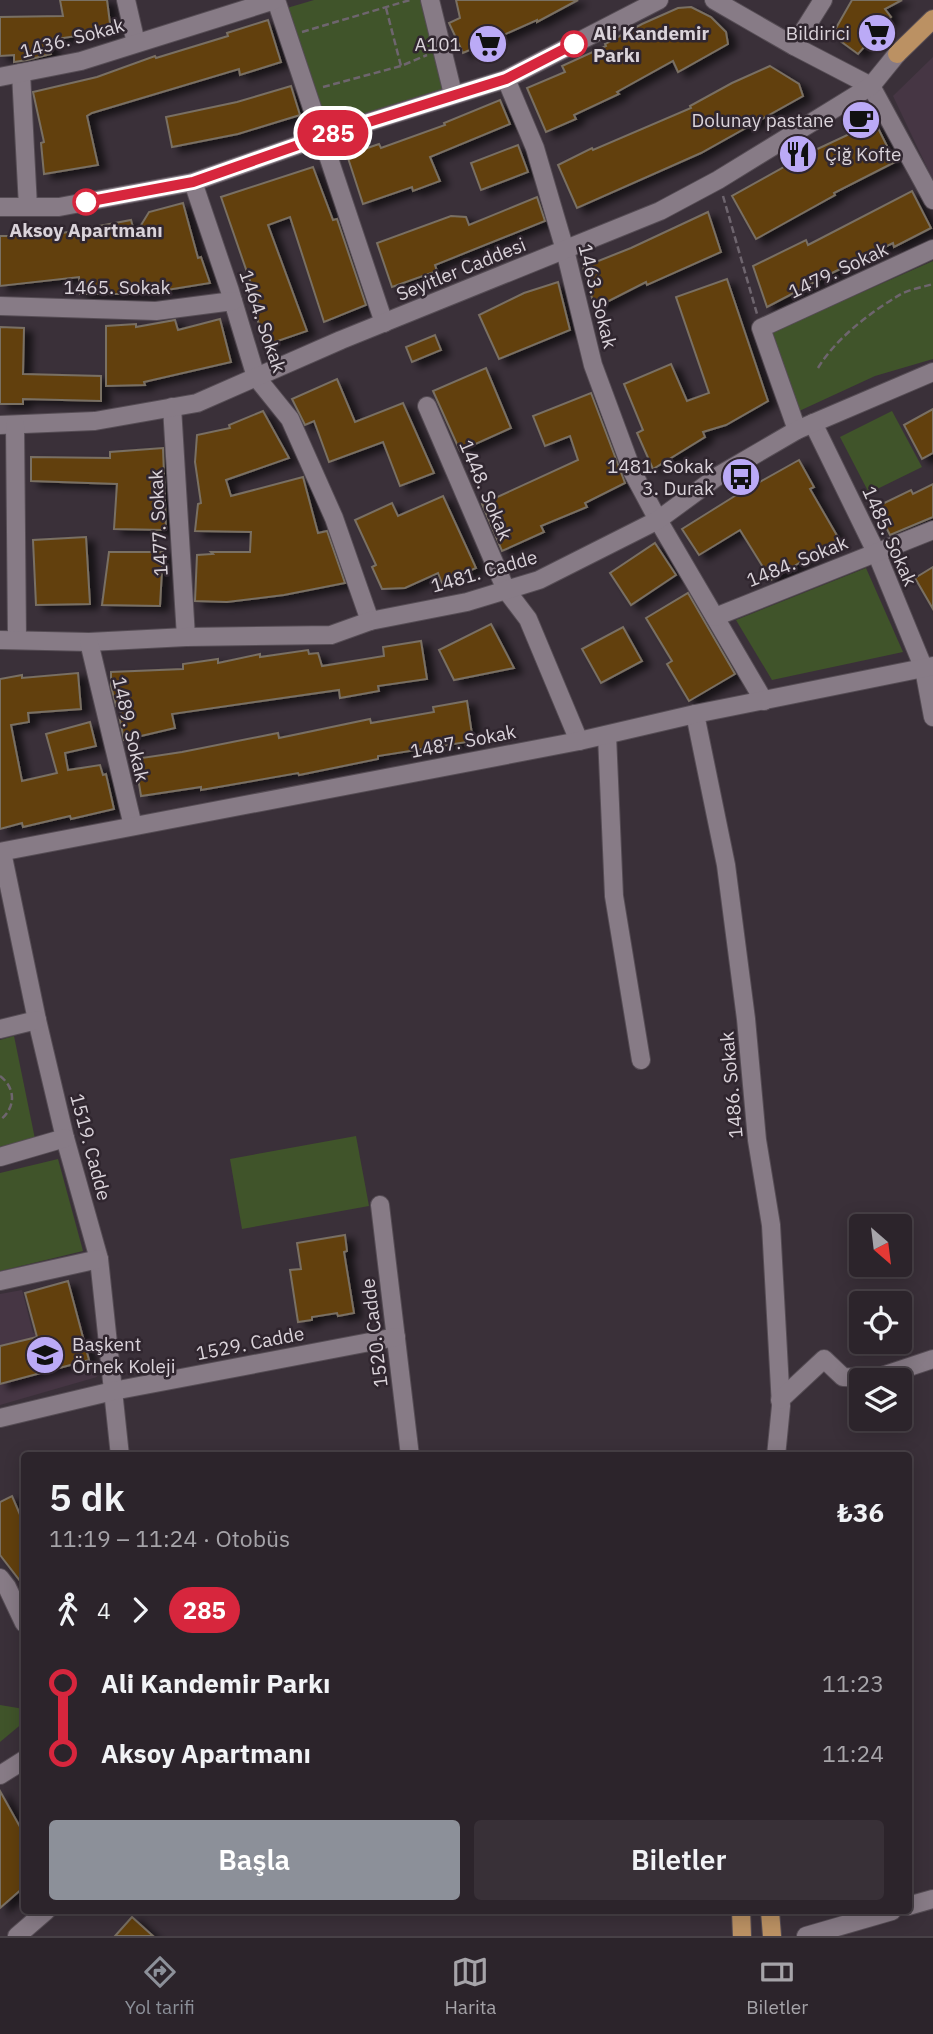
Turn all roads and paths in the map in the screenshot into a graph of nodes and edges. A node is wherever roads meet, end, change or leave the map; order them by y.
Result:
1 (126, 0) edge
2 (275, 0) edge
3 (410, 0) edge
4 (430, 0) edge
5 (659, 0) edge
6 (714, 0) edge
7 (823, 0) edge
8 (386, 8) junction
9 (933, 19) edge
10 (296, 34) dead end
11 (933, 34) edge
12 (136, 43) junction
13 (793, 46) junction
14 (434, 53) dead end
15 (897, 54) junction
16 (401, 66) junction
17 (21, 73) junction
18 (0, 78) edge
19 (506, 79) junction
20 (871, 86) junction
21 (307, 92) junction
22 (453, 94) junction
23 (321, 137) junction
24 (718, 180) junction
25 (193, 182) junction
26 (933, 200) edge
27 (0, 207) edge
28 (28, 207) junction
29 (933, 249) edge
30 (565, 250) junction
31 (933, 284) edge
32 (233, 301) junction
33 (0, 306) edge
34 (384, 323) junction
35 (761, 328) junction
36 (818, 368) dead end
37 (933, 372) edge
38 (256, 377) junction
39 (427, 406) dead end
40 (172, 407) junction
41 (8, 425) edge
42 (805, 426) junction
43 (658, 520) junction
44 (933, 530) edge
45 (877, 552) junction
46 (506, 590) junction
47 (715, 617) junction
48 (370, 621) junction
49 (186, 637) junction
50 (9, 639) edge
51 (89, 642) junction
52 (929, 668) edge
53 (764, 701) junction
54 (695, 714) junction
55 (933, 718) edge
56 (607, 735) junction
57 (579, 741) junction
58 (133, 825) junction
59 (1, 852) edge
60 (37, 1020) junction
61 (0, 1029) edge
62 (641, 1060) dead end
63 (0, 1076) edge
64 (0, 1120) edge
65 (65, 1138) junction
66 (0, 1157) edge
67 (380, 1205) dead end
68 (99, 1259) junction
69 (0, 1281) edge
70 (396, 1337) junction
71 (933, 1359) edge
72 (113, 1391) junction
73 (780, 1400) junction
74 (0, 1418) edge
75 (120, 1452) edge
76 (410, 1452) edge
77 (776, 1452) edge
78 (0, 1578) edge
79 (21, 1617) edge
80 (21, 1762) edge
81 (0, 1775) edge
82 (933, 1899) edge
83 (912, 1905) edge
84 (44, 1914) edge
85 (741, 1914) edge
86 (770, 1914) edge
87 (882, 1914) edge
88 (30, 1932) edge
89 (742, 1936) edge
90 (772, 1936) edge
91 (806, 1936) edge

1 - 12 street
2 - 12 street, 1436. Sokak
2 - 21 street
3 - 8 path
4 - 22 street
5 - 19 street
6 - 13 street
7 - 13 street
8 - 10 path
8 - 16 path
9 - 15 main road
11 - 15 main road
12 - 17 street, 1436. Sokak
13 - 20 street
14 - 16 path
15 - 20 street, Seyitler Caddesi
16 - 21 path
17 - 18 street, 1436. Sokak
17 - 28 street
19 - 22 street
19 - 30 street, 1463. Sokak
20 - 24 street, Seyitler Caddesi
20 - 26 street
21 - 23 street
22 - 23 street
23 - 25 street
23 - 34 street
24 - 30 street, Seyitler Caddesi
24 - 35 path
25 - 28 street
25 - 32 street, 1464. Sokak
27 - 28 street
29 - 35 street, 1479. Sokak
30 - 34 street, Seyitler Caddesi
30 - 43 street, 1463. Sokak
31 - 36 path
32 - 33 street, 1465. Sokak
32 - 38 street, 1464. Sokak
34 - 38 street, Seyitler Caddesi
35 - 42 street, 1485. Sokak
37 - 42 street, 1481. Cadde
38 - 40 street, Seyitler Caddesi
38 - 48 street, 1464. Sokak
39 - 46 street, 1448. Sokak
40 - 41 street, Seyitler Caddesi
40 - 49 street, 1477. Sokak
41 - 50 street
42 - 43 street, 1481. Cadde
42 - 45 street, 1485. Sokak
43 - 46 street, 1481. Cadde
43 - 47 street
44 - 45 street, 1484. Sokak
45 - 47 street, 1484. Sokak
45 - 52 street, 1485. Sokak
46 - 48 street, 1481. Cadde
46 - 57 street, 1448. Sokak
47 - 53 street
48 - 49 street, 1481. Cadde
49 - 51 street, 1481. Cadde
50 - 51 street, 1481. Cadde
51 - 58 street, 1489. Sokak
52 - 53 street, 1487. Sokak
52 - 55 street, 1485. Sokak
53 - 54 street, 1487. Sokak
54 - 56 street, 1487. Sokak
54 - 73 street, 1486. Sokak
56 - 57 street, 1487. Sokak
56 - 62 street
57 - 58 street, 1487. Sokak
58 - 59 street, 1487. Sokak
59 - 60 street, 1519. Cadde
60 - 61 street
60 - 65 street, 1519. Cadde
63 - 64 path
65 - 66 street
65 - 68 street, 1519. Cadde
67 - 70 street, 1520. Cadde
68 - 69 street
68 - 72 street, 1519. Cadde
70 - 72 street, 1529. Cadde
70 - 76 street, 1520. Cadde
71 - 73 street
72 - 74 street, 1529. Cadde
72 - 75 street, 1519. Cadde
73 - 77 street, 1486. Sokak
78 - 79 street
80 - 81 street
82 - 83 street
84 - 88 street
85 - 89 main road
86 - 90 main road
87 - 91 street

